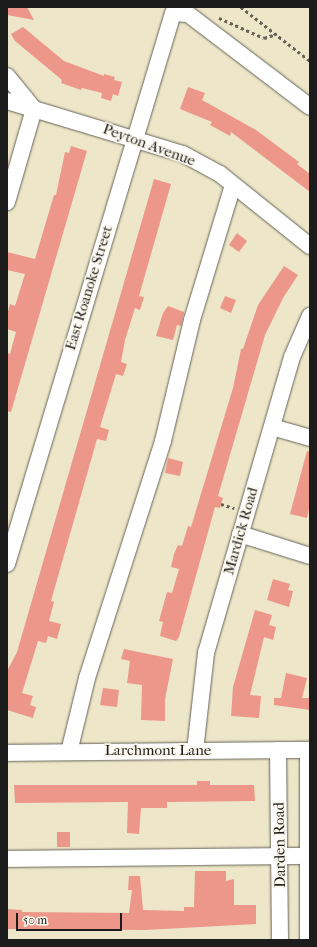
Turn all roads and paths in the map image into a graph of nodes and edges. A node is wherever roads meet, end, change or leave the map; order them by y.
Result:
1 (241, 7) edge
2 (171, 10) edge
3 (212, 15) dead end
4 (276, 34) junction
5 (310, 61) edge
6 (7, 76) edge
7 (7, 101) edge
8 (310, 107) edge
9 (34, 109) junction
10 (134, 137) junction
11 (233, 185) junction
12 (7, 202) edge
13 (310, 246) edge
14 (310, 316) edge
15 (272, 427) junction
16 (310, 438) edge
17 (221, 504) dead end
18 (232, 507) dead end
19 (240, 534) junction
20 (310, 556) edge
21 (7, 564) edge
22 (278, 750) junction
23 (309, 750) edge
24 (195, 751) junction
25 (69, 752) junction
26 (7, 753) edge
27 (309, 856) edge
28 (281, 858) junction
29 (7, 859) edge
30 (280, 940) edge
31 (308, 940) edge

1 - 4 path
2 - 8 street
2 - 10 street, East Roanoke Street
3 - 4 path
4 - 5 path
6 - 9 street
7 - 9 street, Peyton Avenue
9 - 10 street, Peyton Avenue
9 - 12 street
10 - 11 street, Peyton Avenue
10 - 21 street, East Roanoke Street
11 - 13 street, Peyton Avenue
11 - 25 street
14 - 15 street, Mardick Road
15 - 16 street
15 - 19 street, Mardick Road
17 - 18 path
19 - 20 street
19 - 24 street, Mardick Road
22 - 23 street, Larchmont Lane
22 - 24 street, Larchmont Lane
22 - 28 street, Darden Road
23 - 27 street, Darden Road
24 - 25 street, Larchmont Lane
25 - 26 street, Larchmont Lane
27 - 28 street
27 - 31 street, Darden Road
28 - 29 street
28 - 30 street, Darden Road

